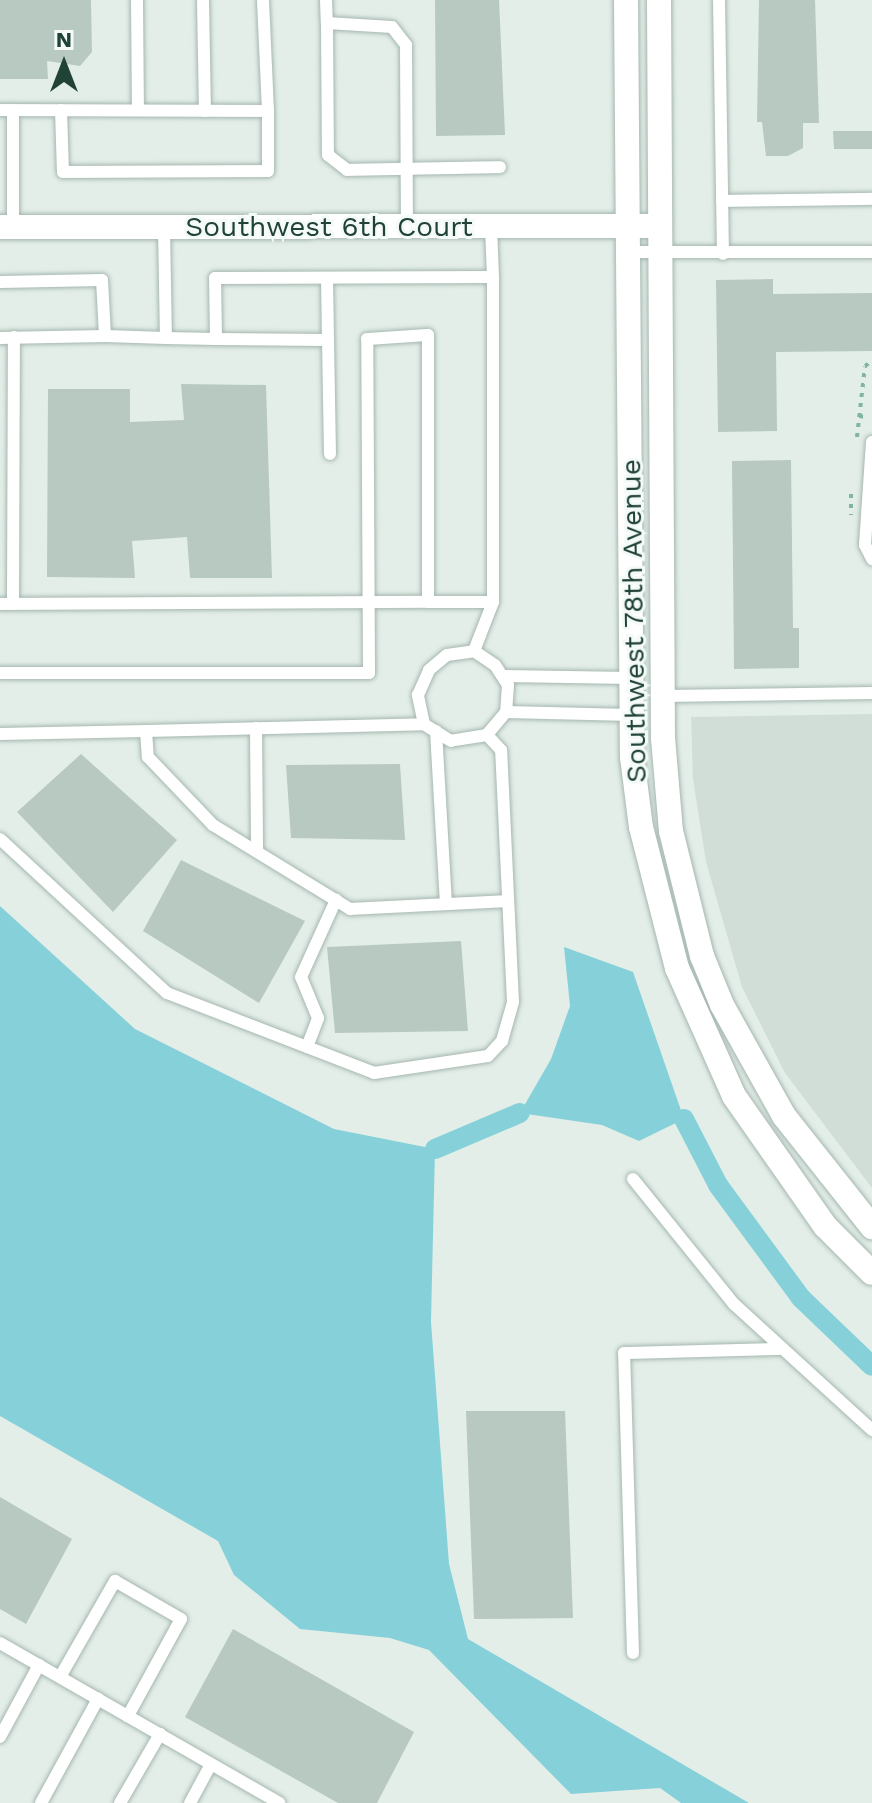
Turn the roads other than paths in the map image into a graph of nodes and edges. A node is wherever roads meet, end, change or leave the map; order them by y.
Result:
1 (137, 0) edge
2 (203, 0) edge
3 (263, 0) edge
4 (326, 0) edge
5 (626, 0) edge
6 (659, 0) edge
7 (719, 0) edge
8 (327, 23) junction
9 (7, 110) edge
10 (61, 110) junction
11 (138, 110) junction
12 (205, 111) junction
13 (268, 111) junction
14 (500, 167) dead end
15 (407, 169) junction
16 (872, 199) edge
17 (722, 201) junction
18 (625, 226) junction
19 (658, 226) junction
20 (7, 227) edge
21 (164, 227) junction
22 (407, 227) junction
23 (491, 227) junction
24 (625, 252) junction
25 (657, 252) junction
26 (872, 252) edge
27 (723, 254) junction
28 (493, 277) junction
29 (327, 278) junction
30 (0, 282) edge
31 (105, 336) junction
32 (14, 337) junction
33 (0, 338) edge
34 (166, 338) junction
35 (216, 339) junction
36 (328, 340) junction
37 (872, 442) edge
38 (330, 454) dead end
39 (872, 559) edge
40 (428, 602) junction
41 (493, 602) junction
42 (6, 604) edge
43 (368, 604) junction
44 (631, 639) junction
45 (474, 651) junction
46 (0, 673) edge
47 (503, 676) junction
48 (631, 678) junction
49 (872, 693) edge
50 (664, 696) junction
51 (506, 712) junction
52 (631, 715) junction
53 (424, 724) junction
54 (256, 728) junction
55 (146, 731) junction
56 (436, 731) junction
57 (0, 734) edge
58 (487, 735) junction
59 (663, 738) junction
60 (0, 839) edge
61 (257, 851) junction
62 (336, 900) junction
63 (508, 901) junction
64 (446, 904) junction
65 (307, 1047) junction
66 (633, 1179) dead end
67 (872, 1227) edge
68 (872, 1273) edge
69 (779, 1349) junction
70 (872, 1430) edge
71 (0, 1643) edge
72 (633, 1653) dead end
73 (39, 1665) junction
74 (60, 1677) junction
75 (98, 1699) junction
76 (128, 1716) junction
77 (160, 1734) junction
78 (0, 1737) edge
79 (211, 1764) junction
80 (263, 1799) edge
81 (41, 1803) edge
82 (120, 1803) edge
83 (190, 1803) edge
84 (279, 1803) edge

1 - 11 lane
2 - 12 lane
3 - 13 lane
4 - 8 lane
5 - 18 street, Southwest 78th Avenue
6 - 19 street, Southwest 78th Avenue
7 - 17 lane
8 - 15 lane
8 - 15 lane
9 - 10 lane
9 - 20 lane
10 - 11 lane
10 - 13 lane
11 - 12 lane
12 - 13 lane
14 - 15 lane
15 - 22 lane
16 - 17 lane
17 - 27 lane
18 - 19 street, Southwest 6th Court
18 - 23 street, Southwest 6th Court
18 - 24 street, Southwest 78th Avenue
19 - 25 street, Southwest 78th Avenue
20 - 21 street, Southwest 6th Court
21 - 22 street, Southwest 6th Court
21 - 34 lane
22 - 23 street, Southwest 6th Court
23 - 28 lane
24 - 25 lane
24 - 44 street, Southwest 78th Avenue
25 - 27 lane
25 - 50 street, Southwest 78th Avenue
26 - 27 lane
28 - 29 lane
28 - 41 lane
29 - 35 lane
29 - 36 lane
30 - 31 lane
31 - 32 lane
31 - 34 lane
32 - 33 lane
32 - 42 lane
34 - 35 lane
35 - 36 lane
36 - 38 lane
37 - 39 lane
40 - 41 lane
40 - 43 lane
40 - 43 lane
41 - 45 lane
42 - 43 lane
43 - 46 lane
44 - 48 street, Southwest 78th Avenue
44 - 50 street
45 - 47 lane
45 - 53 lane
47 - 48 lane
47 - 51 lane
48 - 52 street, Southwest 78th Avenue
48 - 59 street
49 - 50 lane
50 - 59 street, Southwest 78th Avenue
51 - 52 lane
51 - 58 lane
52 - 68 street, Southwest 78th Avenue
53 - 54 lane
53 - 56 lane
54 - 55 lane
54 - 61 lane
55 - 57 lane
55 - 61 lane
56 - 58 lane
56 - 64 lane
58 - 63 lane
59 - 67 street, Southwest 78th Avenue
60 - 65 lane
61 - 62 lane
62 - 64 lane
62 - 65 lane
63 - 64 lane
63 - 65 lane
66 - 69 lane
69 - 70 lane
69 - 72 lane
71 - 73 lane
73 - 74 lane
73 - 78 lane
74 - 75 lane
74 - 76 lane
75 - 76 lane
75 - 81 lane
76 - 77 lane
77 - 79 lane
77 - 82 lane
79 - 80 lane
79 - 83 lane
80 - 84 lane

